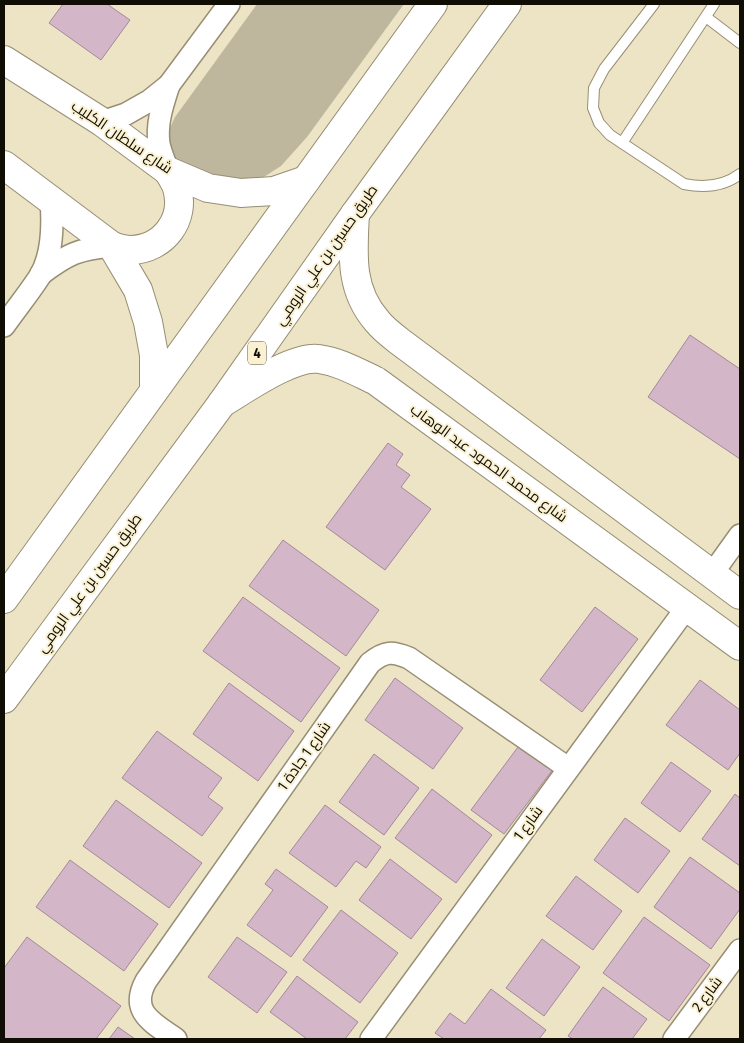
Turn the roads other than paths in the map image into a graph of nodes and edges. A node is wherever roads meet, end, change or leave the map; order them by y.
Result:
1 (229, 4) edge
2 (433, 4) edge
3 (507, 4) edge
4 (654, 4) edge
5 (714, 4) edge
6 (706, 17) junction
7 (740, 43) edge
8 (4, 61) edge
9 (170, 85) junction
10 (102, 122) junction
11 (622, 143) junction
12 (4, 165) edge
13 (168, 171) junction
14 (740, 174) edge
15 (306, 180) junction
16 (51, 200) junction
17 (355, 214) junction
18 (112, 246) junction
19 (41, 274) junction
20 (4, 326) edge
21 (154, 389) junction
22 (222, 403) junction
23 (568, 467) junction
24 (538, 498) junction
25 (740, 535) edge
26 (712, 574) junction
27 (740, 595) edge
28 (4, 599) edge
29 (687, 607) junction
30 (740, 646) edge
31 (4, 699) edge
32 (568, 768) junction
33 (740, 950) edge
34 (176, 1039) edge
35 (371, 1039) edge
36 (674, 1039) edge

1 - 9 street
2 - 15 main road
3 - 17 main road, طريق حسين بن علي الرومي / 4
4 - 11 lane
5 - 6 lane
6 - 7 lane
6 - 11 lane
8 - 10 main road, شارع سلطان الكليب
9 - 10 street
9 - 13 street
10 - 13 main road, شارع سلطان الكليب
11 - 14 lane
12 - 16 main road
13 - 15 main road, شارع سلطان الكليب
13 - 18 main road
15 - 21 main road
16 - 18 main road
16 - 19 street
17 - 22 main road, طريق حسين بن علي الرومي / 4
17 - 23 main road
18 - 19 street
18 - 21 main road
19 - 20 street
21 - 28 main road
22 - 24 main road, شارع محمد الحمود عبد الوهاب
22 - 31 main road, طريق حسين بن علي الرومي / 4
23 - 24 main road
23 - 26 main road
24 - 29 main road, شارع محمد الحمود عبد الوهاب
25 - 26 street
26 - 27 main road
29 - 30 main road, شارع محمد الحمود عبد الوهاب
29 - 32 street, شارع 1
32 - 34 street, شارع 1 جادة 1
32 - 35 street, شارع 1
33 - 36 street, شارع 2

